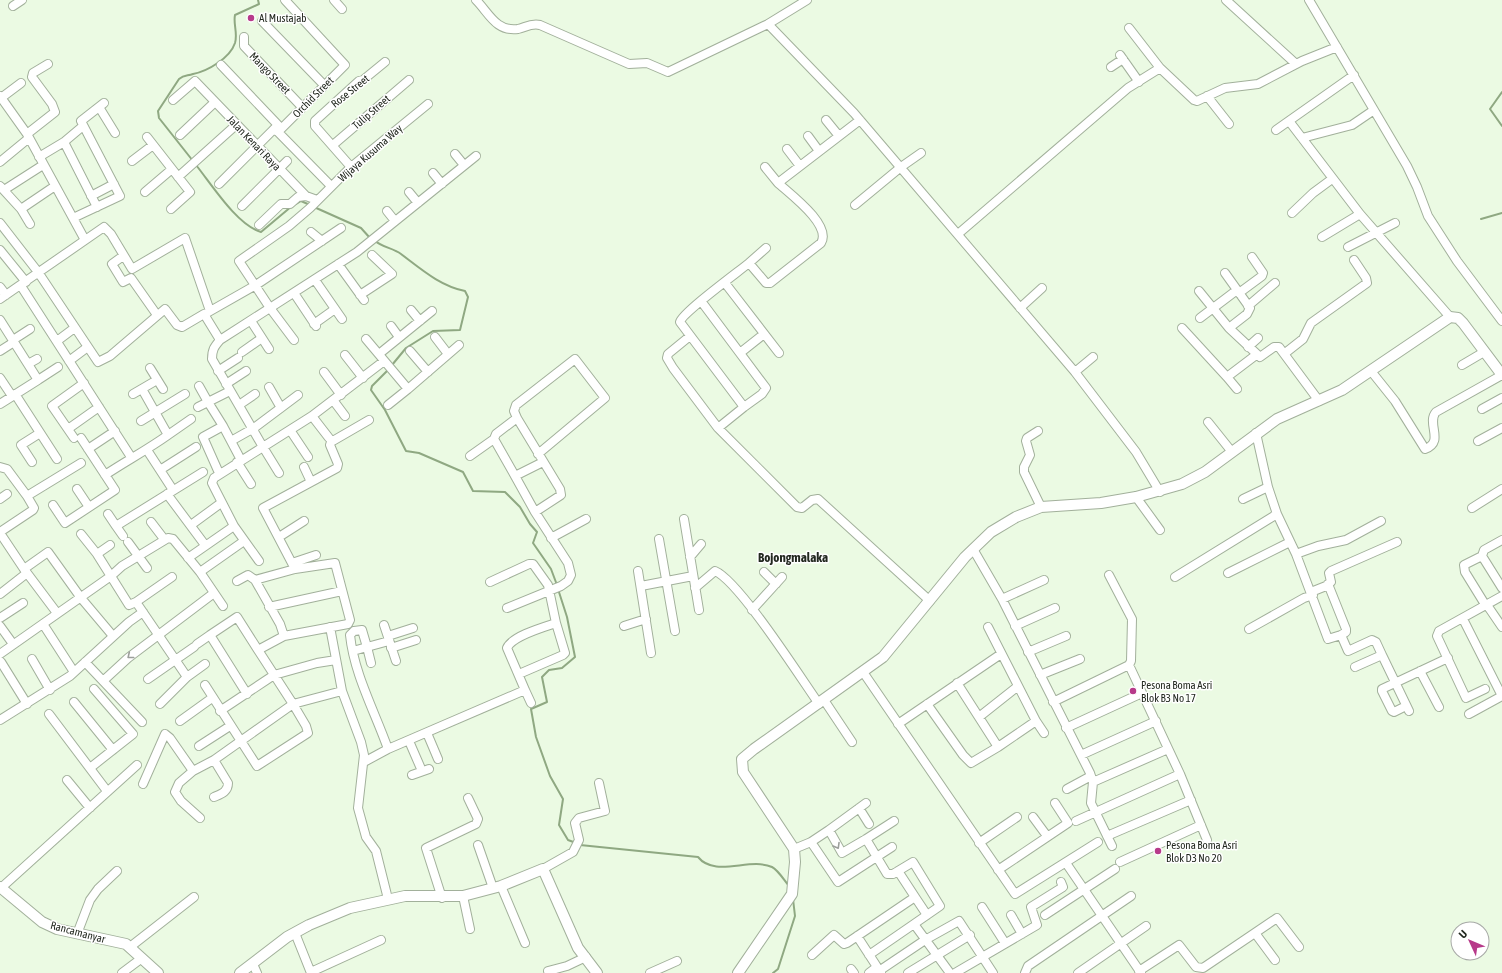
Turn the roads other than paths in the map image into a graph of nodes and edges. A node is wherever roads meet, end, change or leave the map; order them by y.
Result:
1 (22, 0) edge
2 (285, 0) edge
3 (334, 0) edge
4 (476, 0) edge
5 (807, 0) edge
6 (1226, 0) edge
7 (1309, 0) edge
8 (13, 6) dead end
9 (342, 9) dead end
10 (262, 21) dead end
11 (768, 24) junction
12 (1129, 28) dead end
13 (244, 38) dead end
14 (1337, 47) junction
15 (386, 62) dead end
16 (48, 64) dead end
17 (1296, 64) junction
18 (221, 65) dead end
19 (1111, 67) dead end
20 (1160, 68) junction
21 (1354, 75) junction
22 (409, 80) dead end
23 (1139, 82) junction
24 (21, 83) dead end
25 (324, 85) junction
26 (1207, 96) junction
27 (173, 100) dead end
28 (2, 101) edge
29 (215, 102) junction
30 (428, 104) dead end
31 (302, 107) junction
32 (1374, 110) junction
33 (826, 120) dead end
34 (860, 120) junction
35 (1289, 121) junction
36 (1228, 124) dead end
37 (236, 125) junction
38 (84, 126) junction
39 (278, 129) junction
40 (1276, 130) dead end
41 (115, 133) dead end
42 (180, 134) dead end
43 (28, 136) junction
44 (808, 136) dead end
45 (839, 136) junction
46 (147, 137) dead end
47 (1302, 138) junction
48 (64, 142) junction
49 (333, 145) junction
50 (154, 146) junction
51 (256, 146) junction
52 (787, 149) dead end
53 (819, 151) junction
54 (921, 153) dead end
55 (455, 154) dead end
56 (476, 156) dead end
57 (41, 161) junction
58 (132, 161) dead end
59 (287, 161) dead end
60 (0, 162) edge
61 (464, 165) junction
62 (800, 166) junction
63 (901, 166) junction
64 (351, 167) junction
65 (765, 167) dead end
66 (172, 169) junction
67 (279, 169) junction
68 (433, 173) dead end
69 (178, 177) junction
70 (1332, 179) junction
71 (778, 183) junction
72 (114, 184) junction
73 (220, 184) dead end
74 (442, 184) junction
75 (55, 186) junction
76 (331, 186) junction
77 (2, 188) edge
78 (145, 192) dead end
79 (409, 192) dead end
80 (91, 196) junction
81 (306, 196) junction
82 (418, 203) junction
83 (314, 204) junction
84 (855, 205) dead end
85 (242, 206) dead end
86 (97, 207) junction
87 (21, 209) junction
88 (171, 209) dead end
89 (387, 211) dead end
90 (1292, 213) dead end
91 (1360, 214) junction
92 (73, 218) junction
93 (395, 221) junction
94 (0, 223) edge
95 (1395, 223) dead end
96 (30, 224) dead end
97 (259, 224) dead end
98 (341, 228) dead end
99 (311, 232) dead end
100 (1377, 233) junction
101 (958, 234) junction
102 (1322, 237) dead end
103 (85, 240) junction
104 (322, 241) junction
105 (1348, 247) dead end
106 (766, 248) dead end
107 (0, 250) edge
108 (372, 255) dead end
109 (124, 256) junction
110 (1252, 257) dead end
111 (1354, 260) dead end
112 (749, 263) junction
113 (338, 264) junction
114 (38, 272) junction
115 (1225, 273) dead end
116 (315, 280) junction
117 (725, 283) junction
118 (1275, 283) dead end
119 (24, 284) junction
120 (256, 285) junction
121 (0, 287) edge
122 (1042, 288) dead end
123 (1199, 291) dead end
124 (1238, 291) junction
125 (294, 293) junction
126 (3, 297) edge
127 (700, 301) junction
128 (1248, 306) junction
129 (270, 308) junction
130 (1020, 308) junction
131 (335, 309) junction
132 (1213, 309) junction
133 (411, 310) dead end
134 (432, 311) dead end
135 (207, 312) junction
136 (157, 315) junction
137 (1450, 317) junction
138 (1200, 318) dead end
139 (342, 319) dead end
140 (0, 320) edge
141 (251, 321) junction
142 (420, 321) junction
143 (1502, 321) edge
144 (391, 326) dead end
145 (30, 328) dead end
146 (1182, 328) dead end
147 (1230, 328) junction
148 (73, 329) dead end
149 (764, 334) junction
150 (690, 336) junction
151 (399, 337) junction
152 (435, 337) dead end
153 (262, 338) junction
154 (1258, 338) dead end
155 (366, 339) dead end
156 (220, 340) junction
157 (294, 340) dead end
158 (13, 341) junction
159 (57, 341) junction
160 (459, 345) dead end
161 (1248, 347) junction
162 (85, 349) dead end
163 (269, 349) dead end
164 (0, 351) edge
165 (410, 351) dead end
166 (1484, 352) junction
167 (740, 353) junction
168 (779, 353) dead end
169 (448, 354) junction
170 (1284, 354) junction
171 (345, 355) dead end
172 (1256, 355) junction
173 (1093, 357) dead end
174 (37, 358) dead end
175 (69, 361) junction
176 (386, 363) junction
177 (28, 364) junction
178 (1462, 365) dead end
179 (58, 367) dead end
180 (150, 368) dead end
181 (1371, 370) junction
182 (218, 371) junction
183 (246, 371) dead end
184 (324, 372) dead end
185 (428, 372) junction
186 (1075, 372) junction
187 (1502, 375) edge
188 (1227, 377) junction
189 (0, 378) edge
190 (363, 378) junction
191 (38, 380) junction
192 (157, 380) junction
193 (84, 383) junction
194 (199, 386) dead end
195 (228, 387) junction
196 (269, 387) dead end
197 (142, 389) junction
198 (163, 389) dead end
199 (408, 389) junction
200 (1237, 389) dead end
201 (133, 394) dead end
202 (185, 394) dead end
203 (255, 394) dead end
204 (13, 395) junction
205 (298, 395) dead end
206 (341, 395) junction
207 (1502, 398) edge
208 (333, 400) junction
209 (1319, 400) junction
210 (208, 402) junction
211 (0, 404) edge
212 (240, 405) junction
213 (388, 405) dead end
214 (198, 407) dead end
215 (744, 407) junction
216 (99, 408) junction
217 (281, 408) junction
218 (1482, 409) dead end
219 (155, 411) junction
220 (312, 416) junction
221 (345, 416) dead end
222 (517, 418) junction
223 (192, 419) dead end
224 (369, 420) dead end
225 (141, 421) dead end
226 (1208, 422) dead end
227 (223, 426) junction
228 (254, 428) junction
229 (718, 428) junction
230 (1502, 428) edge
231 (68, 429) junction
232 (290, 430) junction
233 (115, 431) junction
234 (1038, 431) dead end
235 (40, 433) junction
236 (1256, 433) junction
237 (168, 435) junction
238 (329, 438) dead end
239 (494, 439) junction
240 (232, 441) junction
241 (1478, 441) dead end
242 (196, 447) dead end
243 (263, 447) junction
244 (88, 449) junction
245 (146, 450) junction
246 (1232, 452) junction
247 (470, 456) dead end
248 (131, 457) junction
249 (308, 457) dead end
250 (540, 458) junction
251 (57, 459) dead end
252 (239, 461) junction
253 (32, 462) dead end
254 (81, 463) dead end
255 (0, 467) edge
256 (304, 467) dead end
257 (160, 470) junction
258 (203, 472) dead end
259 (219, 473) junction
260 (279, 473) dead end
261 (104, 475) junction
262 (515, 476) junction
263 (311, 482) junction
264 (251, 484) dead end
265 (1268, 487) junction
266 (77, 489) dead end
267 (1502, 489) edge
268 (170, 492) junction
269 (1160, 492) junction
270 (7, 494) dead end
271 (27, 496) junction
272 (1136, 498) junction
273 (0, 499) edge
274 (1243, 499) dead end
275 (221, 503) junction
276 (54, 505) dead end
277 (88, 507) junction
278 (1041, 507) junction
279 (1472, 508) dead end
280 (535, 512) junction
281 (108, 514) dead end
282 (1277, 514) junction
283 (586, 519) dead end
284 (684, 519) dead end
285 (1381, 520) dead end
286 (304, 521) dead end
287 (151, 522) dead end
288 (190, 525) junction
289 (116, 526) junction
290 (234, 526) junction
291 (1160, 530) dead end
292 (0, 532) edge
293 (81, 534) dead end
294 (279, 537) junction
295 (551, 538) junction
296 (164, 539) junction
297 (659, 539) dead end
298 (244, 540) junction
299 (1502, 540) edge
300 (1290, 542) junction
301 (1397, 542) dead end
302 (205, 544) junction
303 (701, 544) dead end
304 (110, 545) dead end
305 (973, 549) junction
306 (97, 554) junction
307 (316, 554) dead end
308 (1296, 554) junction
309 (138, 556) junction
310 (1482, 556) junction
311 (690, 557) junction
312 (188, 558) junction
313 (259, 561) dead end
314 (294, 566) junction
315 (147, 568) dead end
316 (26, 571) junction
317 (638, 571) dead end
318 (200, 572) junction
319 (764, 572) dead end
320 (1228, 573) dead end
321 (1109, 575) dead end
322 (111, 576) junction
323 (693, 576) junction
324 (172, 577) dead end
325 (782, 577) dead end
326 (1174, 577) dead end
327 (255, 580) junction
328 (1044, 580) dead end
329 (237, 581) dead end
330 (490, 582) dead end
331 (666, 582) junction
332 (776, 584) junction
333 (1328, 584) junction
334 (641, 586) junction
335 (695, 588) junction
336 (1502, 588) edge
337 (555, 589) junction
338 (342, 591) junction
339 (214, 593) junction
340 (1312, 593) junction
341 (0, 594) edge
342 (1502, 596) edge
343 (81, 598) junction
344 (1002, 599) junction
345 (136, 602) junction
346 (23, 603) dead end
347 (928, 604) junction
348 (1486, 605) junction
349 (223, 606) dead end
350 (269, 607) junction
351 (507, 608) dead end
352 (1055, 608) dead end
353 (699, 610) dead end
354 (752, 610) junction
355 (143, 612) junction
356 (57, 613) junction
357 (0, 618) edge
358 (646, 619) junction
359 (1463, 619) junction
360 (556, 623) junction
361 (43, 624) junction
362 (384, 625) dead end
363 (0, 626) edge
364 (624, 626) dead end
365 (1015, 626) junction
366 (330, 627) junction
367 (1502, 627) edge
368 (413, 628) dead end
369 (988, 628) dead end
370 (1250, 630) dead end
371 (675, 631) dead end
372 (159, 634) junction
373 (210, 635) junction
374 (1341, 635) junction
375 (113, 636) junction
376 (284, 636) junction
377 (1066, 636) dead end
378 (416, 640) dead end
379 (389, 642) junction
380 (14, 644) junction
381 (367, 647) junction
382 (258, 650) junction
383 (353, 651) junction
384 (1028, 652) junction
385 (652, 653) dead end
386 (1001, 654) junction
387 (1382, 655) junction
388 (1, 658) edge
389 (1448, 658) junction
390 (32, 659) dead end
391 (176, 659) junction
392 (1080, 659) dead end
393 (336, 660) junction
394 (396, 661) dead end
395 (85, 662) junction
396 (371, 663) dead end
397 (205, 664) dead end
398 (1129, 665) junction
399 (1355, 668) dead end
400 (1420, 670) junction
401 (74, 672) junction
402 (863, 672) junction
403 (519, 674) junction
404 (274, 675) junction
405 (1040, 675) junction
406 (187, 677) junction
407 (148, 679) dead end
408 (103, 681) junction
409 (1394, 682) junction
410 (957, 683) junction
411 (204, 685) dead end
412 (1017, 687) junction
413 (94, 689) dead end
414 (1485, 689) dead end
415 (50, 690) junction
416 (525, 690) junction
417 (342, 691) junction
418 (1142, 693) junction
419 (247, 694) junction
420 (1502, 696) edge
421 (212, 698) junction
422 (74, 702) dead end
423 (821, 702) junction
424 (1053, 702) junction
425 (532, 703) dead end
426 (27, 704) junction
427 (160, 704) dead end
428 (293, 704) junction
429 (927, 704) junction
430 (1439, 707) dead end
431 (220, 711) junction
432 (49, 714) dead end
433 (1469, 714) dead end
434 (979, 717) junction
435 (1, 718) edge
436 (180, 721) dead end
437 (1036, 721) junction
438 (1156, 721) junction
439 (142, 722) dead end
440 (898, 724) junction
441 (230, 726) junction
442 (1066, 728) junction
443 (427, 733) junction
444 (1044, 733) dead end
445 (241, 741) junction
446 (409, 741) junction
447 (852, 742) dead end
448 (199, 746) dead end
449 (998, 747) junction
450 (1168, 749) junction
451 (113, 750) junction
452 (388, 750) junction
453 (1081, 755) junction
454 (438, 759) dead end
455 (214, 760) junction
456 (364, 762) junction
457 (137, 765) dead end
458 (90, 768) junction
459 (193, 771) junction
460 (1180, 774) junction
461 (412, 775) dead end
462 (1092, 779) junction
463 (67, 780) dead end
464 (599, 783) dead end
465 (143, 784) dead end
466 (1067, 789) dead end
467 (107, 791) junction
468 (214, 797) dead end
469 (468, 798) dead end
470 (1191, 800) junction
471 (866, 803) dead end
472 (1055, 803) dead end
473 (90, 808) junction
474 (859, 808) junction
475 (1095, 812) junction
476 (1033, 816) dead end
477 (1017, 817) dead end
478 (200, 818) dead end
479 (894, 821) dead end
480 (1076, 821) dead end
481 (869, 824) dead end
482 (1201, 825) junction
483 (828, 830) junction
484 (1047, 836) junction
485 (1107, 836) junction
486 (866, 839) junction
487 (1207, 840) dead end
488 (811, 842) junction
489 (1098, 842) dead end
490 (979, 843) junction
491 (478, 845) dead end
492 (1112, 846) dead end
493 (892, 847) dead end
494 (794, 849) junction
495 (877, 857) junction
496 (1066, 863) junction
497 (543, 868) junction
498 (998, 870) junction
499 (117, 871) dead end
500 (898, 871) junction
501 (497, 887) junction
502 (1063, 887) dead end
503 (1, 888) edge
504 (1084, 890) junction
505 (463, 896) junction
506 (1131, 896) dead end
507 (194, 897) dead end
508 (915, 897) junction
509 (442, 898) junction
510 (388, 899) junction
511 (982, 907) dead end
512 (927, 915) junction
513 (1011, 915) dead end
514 (1045, 915) dead end
515 (1102, 916) junction
516 (914, 924) junction
517 (1146, 926) dead end
518 (470, 928) dead end
519 (295, 933) junction
520 (1255, 933) junction
521 (77, 934) junction
522 (1022, 934) junction
523 (970, 935) junction
524 (857, 936) junction
525 (381, 940) dead end
526 (926, 940) junction
527 (525, 943) dead end
528 (1004, 944) junction
529 (1121, 944) junction
530 (130, 947) junction
531 (1299, 947) dead end
532 (812, 955) dead end
533 (869, 955) junction
534 (936, 955) junction
535 (982, 956) junction
536 (586, 957) junction
537 (142, 958) junction
538 (1275, 960) dead end
539 (677, 961) dead end
540 (255, 968) edge
541 (879, 970) edge
542 (548, 971) dead end
543 (311, 972) edge
544 (960, 972) edge
545 (1140, 972) edge
546 (122, 973) edge
547 (158, 973) edge
548 (240, 973) edge
549 (597, 973) edge
550 (650, 973) edge
551 (738, 973) edge
552 (869, 973) edge
553 (908, 973) edge
554 (950, 973) edge
555 (993, 973) edge
556 (1025, 973) edge
557 (1078, 973) edge

1 - 8 street
2 - 25 street, Orchid Street
3 - 9 street
4 - 11 street
5 - 11 street
6 - 17 street
7 - 14 street
10 - 25 street
11 - 34 street
12 - 20 street
13 - 31 street, Mango Street
14 - 17 street
14 - 21 street
15 - 49 street, Rose Street
16 - 43 street
17 - 26 street
18 - 39 street
19 - 23 street
20 - 23 street
20 - 26 street
21 - 32 street
21 - 35 street
22 - 49 street, Tulip Street
23 - 101 street
24 - 28 street
25 - 31 street, Orchid Street
26 - 36 street
27 - 29 street, Jalan Kenari Raya
28 - 43 street
29 - 37 street, Jalan Kenari Raya
29 - 42 street
30 - 64 street, Wijaya Kusuma Way
31 - 39 street, Orchid Street
32 - 47 street
32 - 143 street
33 - 45 street
34 - 45 street
34 - 63 street
35 - 40 street
35 - 47 street
37 - 51 street, Jalan Kenari Raya
37 - 69 street
38 - 41 street
38 - 48 street
38 - 72 street
39 - 51 street, Orchid Street
39 - 76 street
43 - 57 street
43 - 60 street
44 - 53 street
45 - 53 street
46 - 50 street
47 - 70 street
48 - 57 street
48 - 80 street
49 - 64 street
50 - 58 street
50 - 66 street
51 - 67 street, Jalan Kenari Raya
51 - 73 street, Orchid Street
52 - 62 street
53 - 62 street
54 - 63 street
55 - 61 street
56 - 61 street
57 - 75 street
57 - 77 street
59 - 67 street
61 - 74 street
62 - 71 street
63 - 84 street
63 - 101 street
64 - 76 street, Wijaya Kusuma Way
65 - 71 street
66 - 69 street
66 - 78 street
67 - 81 street, Jalan Kenari Raya
67 - 85 street
68 - 74 street
69 - 88 street
70 - 90 street
70 - 91 street
71 - 112 street
72 - 80 street
72 - 86 street
74 - 82 street
75 - 87 street
75 - 92 street
76 - 83 street, Wijaya Kusuma Way
77 - 87 street
79 - 82 street
80 - 86 street
81 - 83 street, Jalan Kenari Raya
81 - 97 street
82 - 93 street
83 - 120 street, Wijaya Kusuma Way
86 - 92 street
87 - 96 street
89 - 93 street
91 - 100 street
91 - 102 street
92 - 103 street
93 - 113 street
94 - 114 street
95 - 100 street
98 - 104 street
99 - 104 street
100 - 105 street
100 - 137 street
101 - 130 street
103 - 109 street
103 - 114 street
104 - 120 street
106 - 112 street
107 - 119 street
108 - 113 street
109 - 135 street
109 - 136 street
110 - 124 street
111 - 170 street
112 - 117 street
113 - 116 street
114 - 119 street
114 - 136 street
115 - 124 street
116 - 125 street
116 - 131 street
117 - 127 street
117 - 149 street
118 - 128 street
119 - 126 street
119 - 159 street
120 - 129 street
120 - 135 street
121 - 126 street
122 - 130 street
123 - 132 street
124 - 128 street
124 - 132 street
125 - 129 street
125 - 131 street
127 - 150 street
127 - 167 street
128 - 147 street
129 - 141 street
129 - 157 street
130 - 186 street
131 - 139 street
132 - 138 street
132 - 147 street
133 - 142 street
134 - 142 street
135 - 136 street
135 - 156 street
137 - 166 street
137 - 181 street
140 - 158 street
141 - 153 street
141 - 156 street
142 - 151 street
144 - 151 street
145 - 158 street
146 - 188 street
147 - 161 street
148 - 159 street
149 - 167 street
149 - 168 street
150 - 215 street
150 - 229 street
151 - 176 street
152 - 169 street
153 - 163 street
153 - 182 street
154 - 161 street
155 - 176 street
156 - 182 street
158 - 164 street
158 - 177 street
159 - 175 street
160 - 169 street
161 - 172 street
162 - 175 street
165 - 185 street
166 - 178 street
166 - 187 street
167 - 215 street
169 - 185 street
170 - 172 street
170 - 209 street
171 - 190 street
172 - 188 street
173 - 186 street
174 - 177 street
175 - 193 street
176 - 190 street
176 - 199 street
177 - 191 street
179 - 191 street
180 - 192 street
181 - 187 street
181 - 209 street
182 - 195 street
183 - 195 street
184 - 206 street
185 - 199 street
186 - 269 street
188 - 200 street
189 - 204 street
190 - 206 street
191 - 204 street
192 - 197 street
192 - 198 street
193 - 216 street
193 - 231 street
194 - 210 street
195 - 210 street
195 - 212 street
196 - 217 street
197 - 201 street
197 - 219 street
199 - 213 street
202 - 219 street
203 - 212 street
204 - 211 street
204 - 235 street
205 - 217 street
206 - 208 street
207 - 218 street
208 - 220 street
208 - 221 street
209 - 236 street
210 - 214 street
210 - 227 street
212 - 228 street
215 - 229 street
216 - 231 street
216 - 233 street
217 - 228 street
219 - 225 street
219 - 237 street
220 - 232 street
220 - 238 street
222 - 239 street
222 - 250 street
222 - 250 street
223 - 237 street
224 - 263 street
226 - 246 street
227 - 240 street
227 - 259 street
228 - 240 street
228 - 243 street
229 - 347 street
230 - 241 street
231 - 244 street
232 - 243 street
232 - 249 street
233 - 244 street
233 - 248 street
234 - 278 street
235 - 251 street
235 - 253 street
236 - 246 street
236 - 265 street
237 - 245 street
239 - 247 street
239 - 262 street
240 - 252 street
242 - 257 street
243 - 252 street
243 - 260 street
244 - 261 street
245 - 248 street
245 - 257 street
246 - 269 street
248 - 261 street
250 - 262 street
250 - 280 street
252 - 259 street
252 - 264 street
254 - 271 street
255 - 271 street
256 - 263 street
257 - 268 street
258 - 268 street
259 - 275 street
261 - 277 street
262 - 280 street
263 - 294 street
265 - 274 street
265 - 282 street
266 - 277 street
267 - 279 street
268 - 288 street
268 - 289 street
269 - 272 street
270 - 273 street
271 - 292 street
272 - 278 street
272 - 291 street
275 - 288 street
275 - 290 street
276 - 277 street
278 - 305 street
280 - 295 street
281 - 289 street
282 - 300 street
282 - 326 street
283 - 295 street
284 - 311 street
285 - 308 street
286 - 294 street
287 - 296 street
288 - 302 street
289 - 309 street
290 - 298 street
290 - 302 street
292 - 316 street
293 - 306 street
294 - 314 street
295 - 337 street
296 - 309 street
296 - 312 street
297 - 331 street
298 - 313 street
298 - 318 street
299 - 310 street
300 - 308 street
300 - 320 street
301 - 333 street
302 - 312 street
303 - 311 street
304 - 306 street
305 - 344 street
305 - 347 street
306 - 322 street
307 - 314 street
308 - 340 street
309 - 315 street
309 - 322 street
310 - 336 street
310 - 348 street
311 - 323 street
312 - 318 street
314 - 327 street
314 - 338 street
316 - 341 street
316 - 343 street
316 - 356 street
317 - 334 street
318 - 339 street
319 - 332 street
321 - 398 street
322 - 343 street
322 - 345 street
323 - 331 street
323 - 335 street
324 - 345 street
325 - 332 street
327 - 329 street
327 - 350 street
328 - 344 street
330 - 337 street
331 - 334 street
331 - 371 street
332 - 354 street
333 - 340 street
333 - 374 street
334 - 358 street
335 - 353 street
335 - 354 street
337 - 351 street
337 - 360 street
338 - 350 street
338 - 366 street
339 - 349 street
339 - 372 street
340 - 370 street
340 - 374 street
342 - 348 street
343 - 356 street
343 - 375 street
344 - 365 street
345 - 355 street
346 - 357 street
347 - 402 street
348 - 359 street
348 - 367 street
350 - 376 street
352 - 365 street
354 - 423 street
355 - 372 street
355 - 375 street
356 - 361 street
358 - 364 street
358 - 385 street
359 - 389 street
359 - 420 street
360 - 403 street
360 - 403 street
361 - 380 street
361 - 401 street
362 - 379 street
363 - 380 street
365 - 384 street
366 - 376 street
366 - 393 street
368 - 379 street
369 - 386 street
372 - 391 street
372 -> 408 street
373 - 382 street
373 - 391 street
373 - 419 street
374 - 387 street
375 - 395 street
376 - 382 street
377 - 384 street
378 - 379 street
379 - 381 street
379 - 394 street
380 - 388 street
381 - 383 street
381 - 383 street
381 - 396 street
382 - 404 street
383 - 452 street
384 - 405 street
386 - 410 street
386 - 412 street
387 - 399 street
387 - 409 street
388 - 426 street
389 - 400 street
389 - 414 street
390 - 415 street
391 - 406 street
391 - 407 street
392 - 405 street
393 - 404 street
393 - 417 street
395 - 401 street
395 - 408 street
397 - 406 street
398 - 418 street
398 - 424 street
400 - 409 street
400 - 430 street
401 - 415 street
402 - 423 street
402 - 440 street
403 - 416 street
404 - 419 street
404 - 428 street
405 - 424 street
406 - 427 street
408 - 439 street
409 - 409 street
410 - 429 street
410 - 434 street
411 - 421 street
412 - 434 street
412 - 437 street
413 - 451 street
415 - 426 street
416 - 425 street
416 - 443 street
417 - 428 street
417 - 456 street
418 - 438 street
418 - 442 street
419 - 431 street
420 - 433 street
421 - 431 street
421 - 436 street
422 - 451 street
423 - 447 street
423 - 494 street
424 - 442 street
426 - 435 street
428 - 445 street
428 - 445 street
429 - 440 street
429 - 449 street
431 - 441 street
432 - 458 street
434 - 449 street
437 - 444 street
437 - 449 street
438 - 450 street
438 - 453 street
440 - 490 street
441 - 445 street
441 - 448 street
442 - 453 street
443 - 446 street
443 - 454 street
445 - 455 street
446 - 452 street
446 - 461 street
450 - 460 street
450 - 462 street
451 - 458 street
452 - 456 street
453 - 462 street
455 - 459 street
455 - 468 street
456 - 510 street
457 - 467 street
458 - 467 street
459 - 465 street
459 - 478 street
460 - 470 street
460 - 475 street
462 - 466 street
462 - 475 street
463 - 473 street
464 - 497 street
467 - 473 street
469 - 509 street
470 - 482 street
470 - 485 street
471 - 474 street
472 - 484 street
473 - 503 street
474 - 481 street
474 - 483 street
475 - 480 street
475 - 485 street
476 - 484 street
477 - 490 street
479 - 486 street
482 - 487 street
482 - 504 street
483 -> 486 street
483 - 488 street
484 - 498 street
485 - 492 street
486 - 495 street
488 - 494 street
488 - 495 street
489 - 496 street
490 - 498 street
491 - 501 street
493 - 495 street
494 - 551 street
495 - 500 street
496 - 498 street
496 - 504 street
497 - 501 street
497 - 536 street
499 - 521 street
500 - 508 street
500 - 512 street
501 - 505 street
501 - 527 street
502 - 522 street
503 - 521 street, Rancamanyar
504 - 514 street
504 - 515 street
505 - 509 street
505 - 518 street
506 - 515 street
507 - 530 street
508 - 512 street
508 - 524 street
509 - 510 street
510 - 519 street
511 - 528 street
512 - 516 street
513 - 522 street
515 - 529 street
515 - 556 street
516 - 526 street
516 - 533 street
517 - 529 street
519 - 540 street
519 - 543 street
520 - 531 street
520 - 538 street
520 - 545 street
521 - 530 street, Rancamanyar
522 - 528 street
523 - 526 street
523 - 534 street
523 - 535 street
524 - 532 street
524 - 533 street
525 - 543 street
526 - 534 street
526 - 541 street
528 - 535 street
529 - 545 street
529 - 557 street
530 - 537 street, Rancamanyar
533 - 541 street
534 - 553 street
534 - 554 street
535 - 544 street
535 - 555 street
536 - 542 street
536 - 549 street
537 - 546 street
537 - 547 street, Rancamanyar
539 - 550 street
540 - 548 street
541 - 552 street

